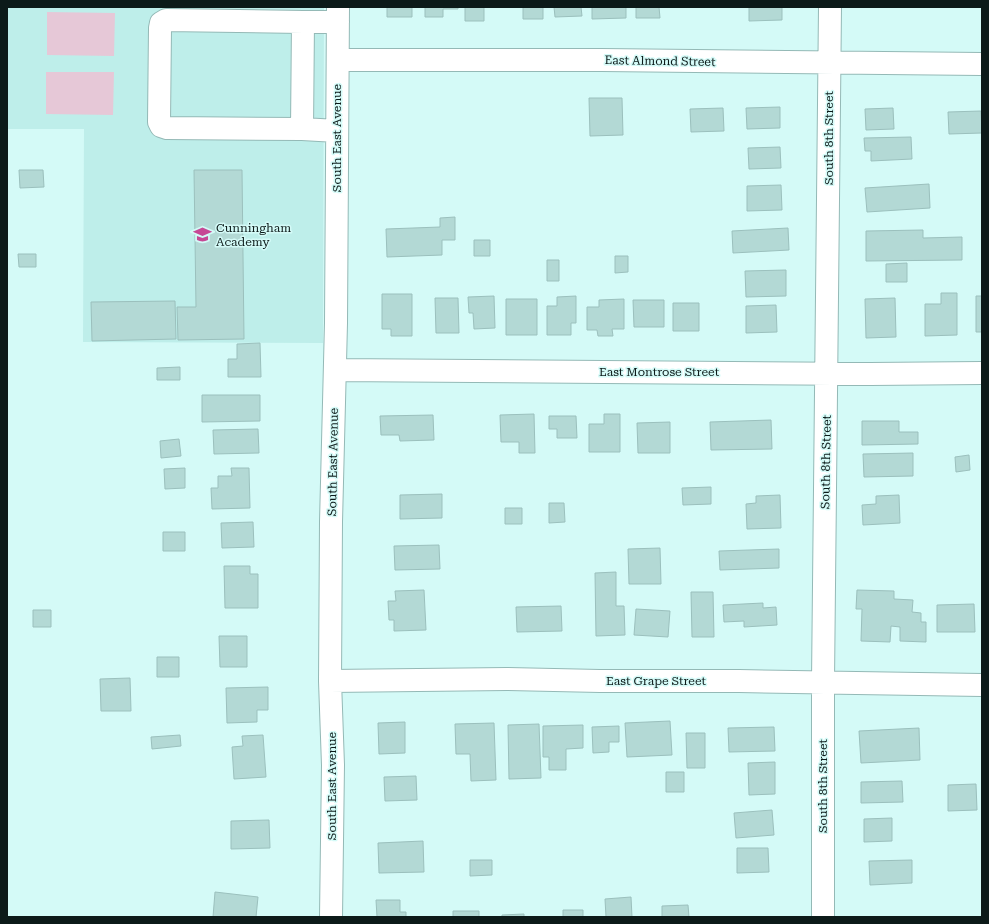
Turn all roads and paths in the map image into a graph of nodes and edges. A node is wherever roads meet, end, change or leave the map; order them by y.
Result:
1 (830, 7) edge
2 (338, 15) edge
3 (303, 22) junction
4 (338, 60) junction
5 (830, 63) junction
6 (982, 64) edge
7 (302, 129) junction
8 (337, 131) junction
9 (335, 370) junction
10 (827, 373) junction
11 (982, 373) edge
12 (330, 681) junction
13 (823, 682) junction
14 (982, 685) edge
15 (331, 917) edge
16 (823, 917) edge

1 - 5 street, South 8th Street
2 - 3 street
2 - 4 street, South East Avenue
3 - 7 street
3 - 7 street
4 - 5 street, East Almond Street
4 - 8 street, South East Avenue
5 - 6 street, East Almond Street
5 - 10 street, South 8th Street
7 - 8 street
8 - 9 street, South East Avenue
9 - 10 street, East Montrose Street
9 - 12 street, South East Avenue
10 - 11 street, East Montrose Street
10 - 13 street, South 8th Street
12 - 13 street, East Grape Street
12 - 15 street, South East Avenue
13 - 14 street, East Grape Street
13 - 16 street, South 8th Street

